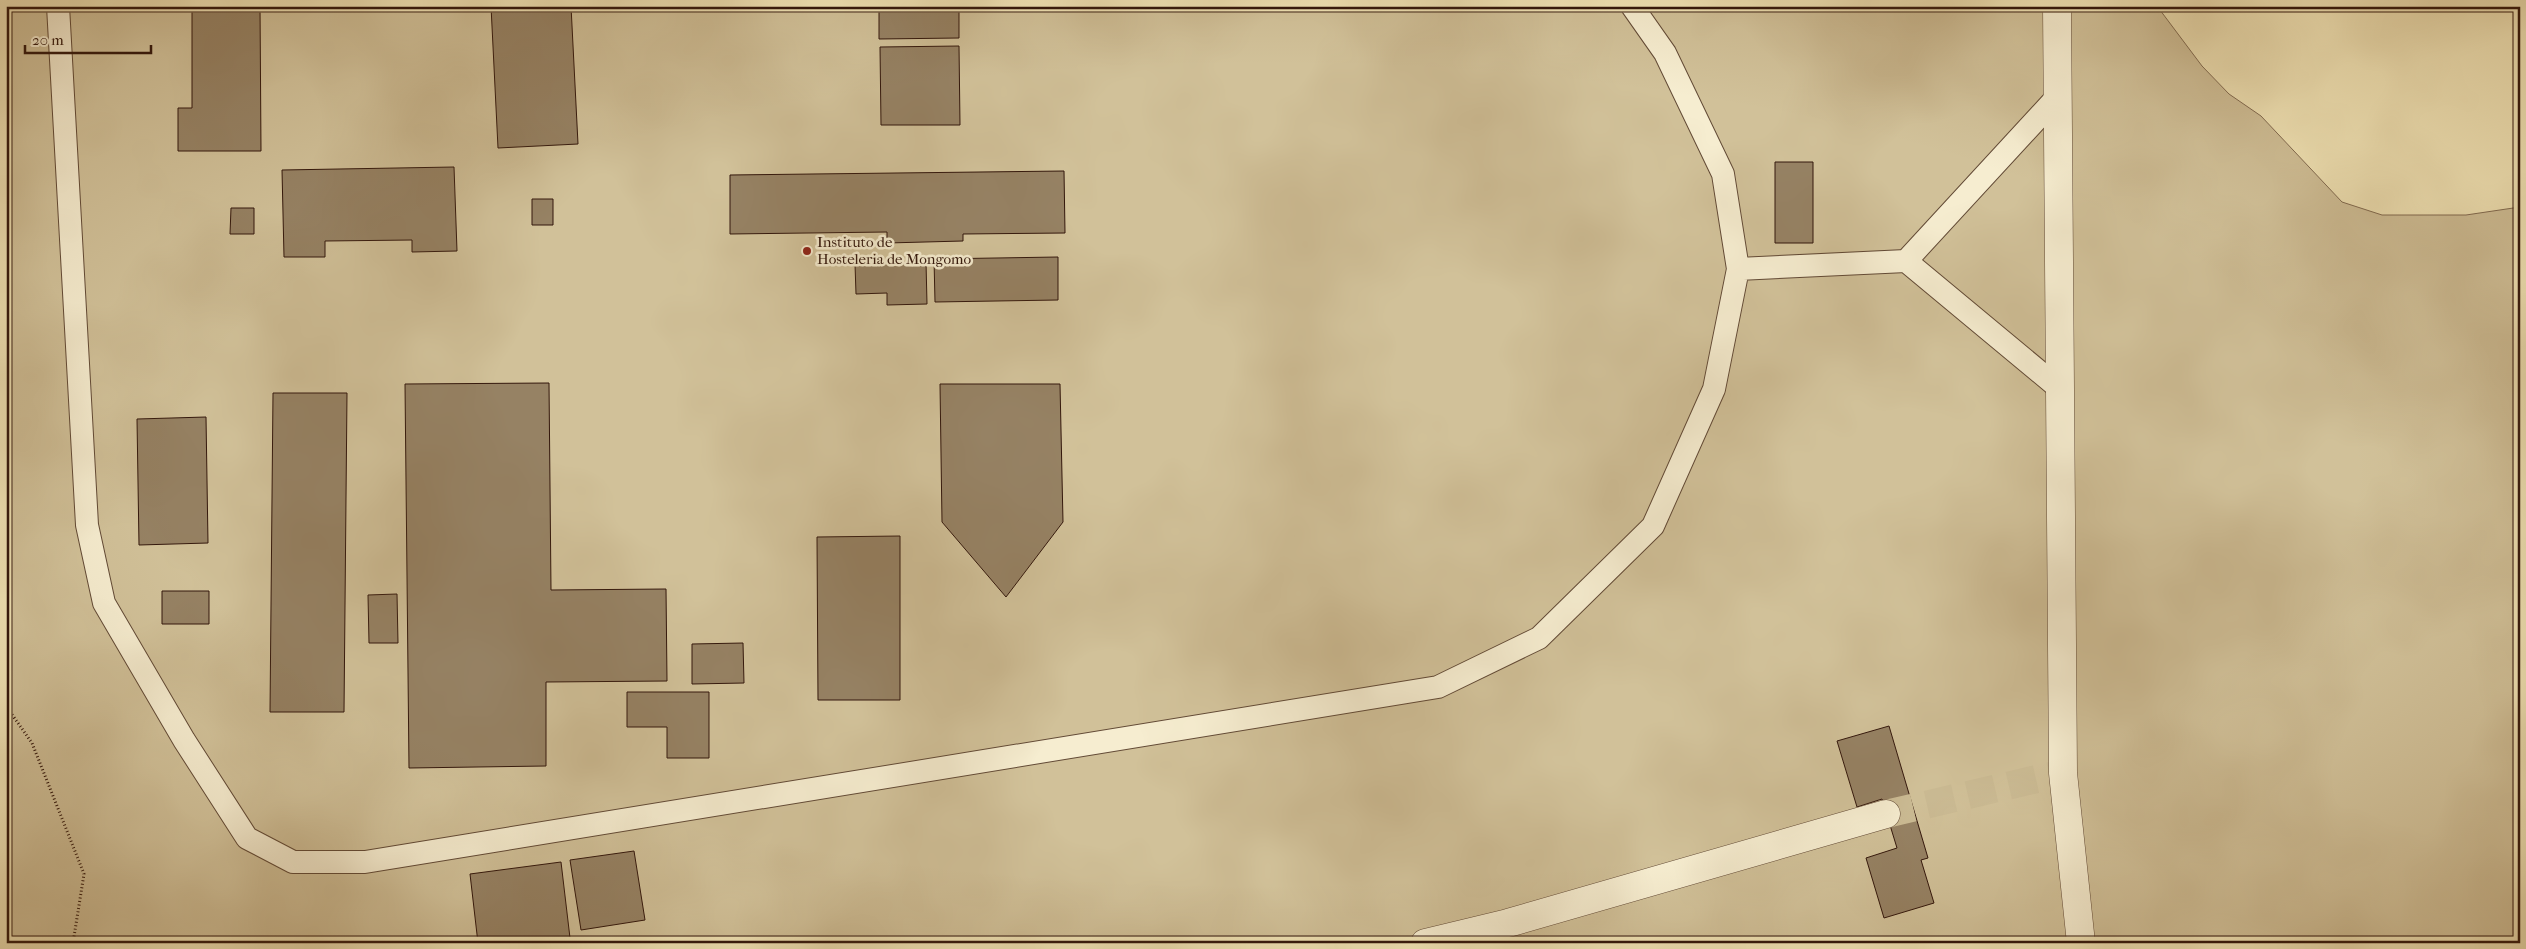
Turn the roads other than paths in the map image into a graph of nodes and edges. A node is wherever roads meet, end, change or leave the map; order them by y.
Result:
1 (58, 6) edge
2 (1632, 6) edge
3 (2057, 6) edge
4 (2058, 96) junction
5 (1906, 261) junction
6 (1738, 269) junction
7 (2060, 388) junction
8 (1886, 814) tunnel mouth
9 (1425, 943) edge
10 (2080, 943) edge

1 - 6 lane
2 - 6 lane
3 - 4 street
4 - 5 lane
4 - 7 street
5 - 6 lane
5 - 7 lane
7 - 10 street
8 - 9 street

